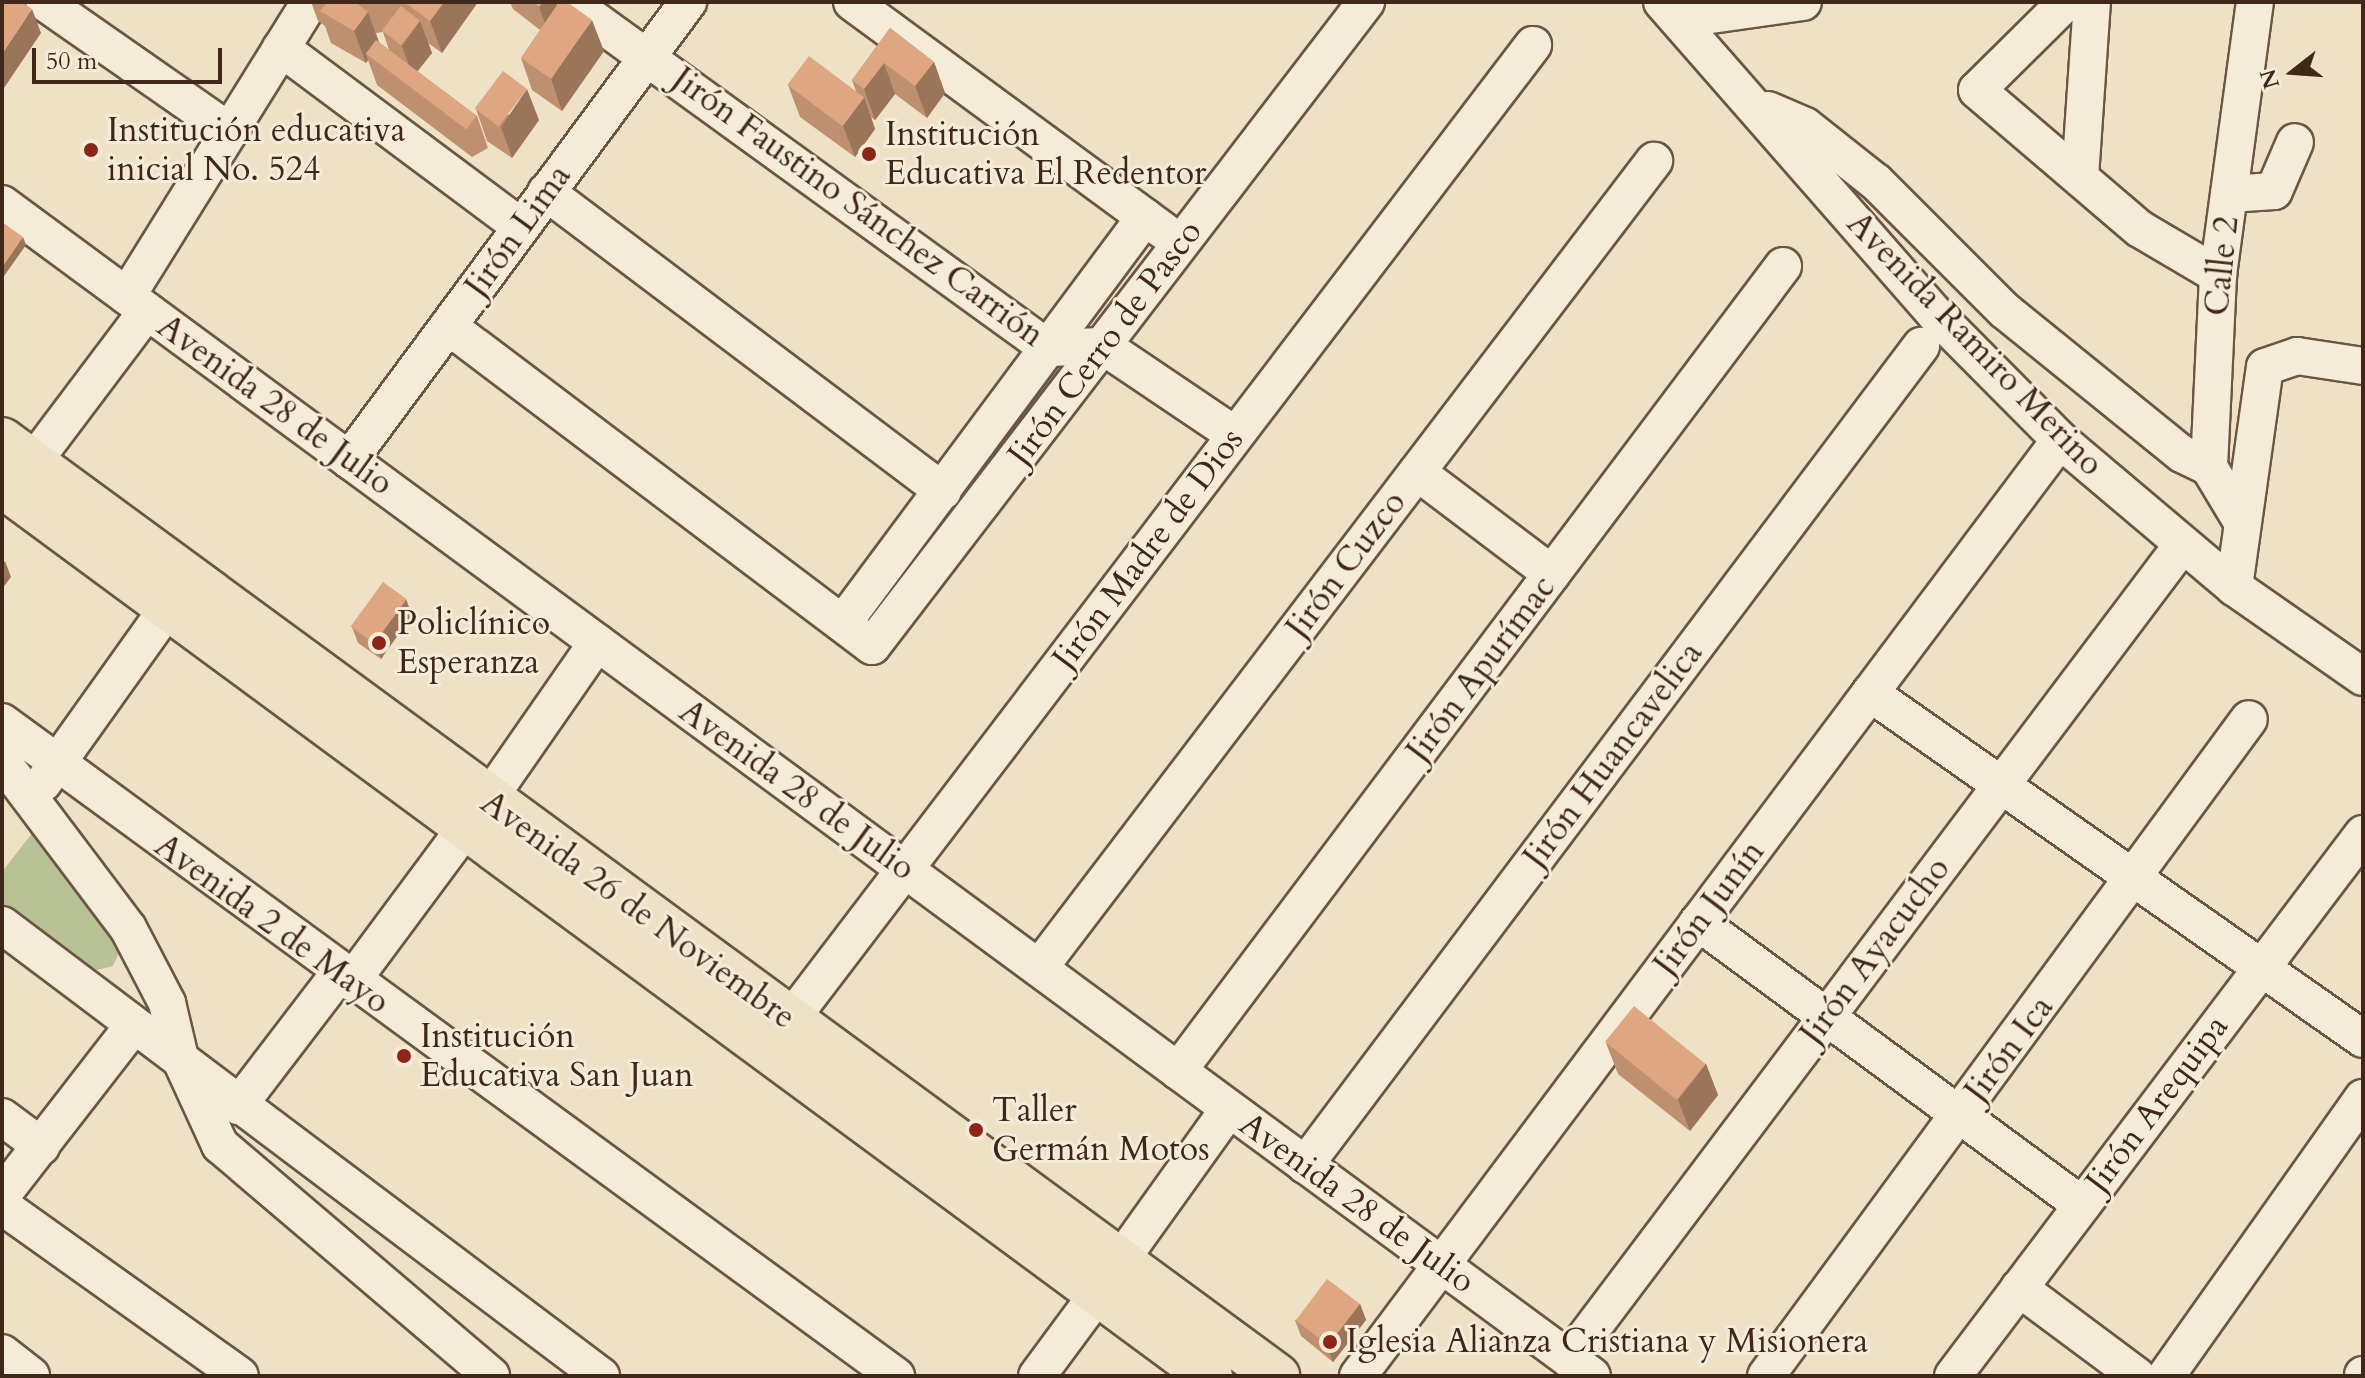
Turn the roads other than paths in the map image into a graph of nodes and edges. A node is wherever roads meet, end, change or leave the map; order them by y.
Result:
1 (44, 2) edge
2 (310, 2) edge
3 (570, 2) edge
4 (688, 2) edge
5 (852, 2) edge
6 (1366, 2) edge
7 (1662, 2) edge
8 (1803, 2) edge
9 (2066, 2) edge
10 (2092, 2) edge
11 (2255, 2) edge
12 (1698, 15) edge
13 (1533, 45) dead end
14 (281, 48) junction
15 (647, 57) junction
16 (1758, 106) junction
17 (229, 131) junction
18 (2295, 142) dead end
19 (1654, 161) dead end
20 (2080, 177) junction
21 (546, 192) junction
22 (2229, 194) junction
23 (2, 204) edge
24 (1145, 217) junction
25 (521, 227) junction
26 (1181, 243) junction
27 (1783, 266) dead end
28 (2218, 275) junction
29 (137, 303) junction
30 (448, 326) junction
31 (1103, 346) junction
32 (1921, 346) dead end
33 (1048, 348) junction
34 (2363, 366) edge
35 (1235, 435) junction
36 (2060, 440) junction
37 (349, 460) junction
38 (2209, 467) junction
39 (12, 470) edge
40 (1417, 472) junction
41 (943, 491) junction
42 (2242, 522) junction
43 (2183, 544) junction
44 (1552, 574) junction
45 (2234, 587) junction
46 (165, 612) junction
47 (843, 623) junction
48 (597, 643) junction
49 (2363, 677) edge
50 (1870, 693) junction
51 (2249, 719) dead end
52 (2, 722) edge
53 (2, 761) edge
54 (57, 763) junction
55 (1999, 784) junction
56 (32, 799) junction
57 (475, 816) junction
58 (2363, 834) edge
59 (904, 869) junction
60 (2135, 879) junction
61 (1698, 922) junction
62 (2, 925) edge
63 (2260, 966) junction
64 (1039, 968) junction
65 (345, 978) junction
66 (1826, 1016) junction
67 (790, 1020) junction
68 (133, 1026) junction
69 (2363, 1039) edge
70 (180, 1058) junction
71 (781, 1063) junction
72 (1178, 1071) junction
73 (2363, 1098) edge
74 (238, 1106) junction
75 (1229, 1109) junction
76 (1960, 1115) junction
77 (2, 1117) edge
78 (41, 1146) junction
79 (1305, 1165) junction
80 (2, 1195) edge
81 (2082, 1205) junction
82 (2, 1206) edge
83 (1441, 1265) junction
84 (1109, 1278) junction
85 (2019, 1288) junction
86 (2, 1353) edge
87 (1580, 1367) edge
88 (470, 1370) edge
89 (31, 1376) edge
90 (240, 1376) edge
91 (601, 1376) edge
92 (896, 1376) edge
93 (1037, 1376) edge
94 (1210, 1376) edge
95 (1277, 1376) edge
96 (1358, 1376) edge
97 (1766, 1376) edge
98 (1953, 1376) edge
99 (2137, 1376) edge
100 (2166, 1376) edge

1 - 17 street
2 - 14 street
3 - 15 street, Jirón Faustino Sánchez Carrión
4 - 15 street, Jirón Lima
5 - 24 street
6 - 26 street, Jirón Cerro de Pasco
7 - 12 street, Avenida Ramiro Merino
8 - 12 street
9 - 20 street
10 - 20 street
11 - 22 street, Calle 2
12 - 16 street, Avenida Ramiro Merino
13 - 35 street, Jirón Madre de Dios
14 - 17 street
14 - 25 street
15 - 21 street, Jirón Lima
15 - 33 street, Jirón Faustino Sánchez Carrión
16 - 36 street, Avenida Ramiro Merino
16 - 38 street
17 - 29 street
18 - 22 street
19 - 40 street, Jirón Cuzco
20 - 28 street
21 - 25 street, Jirón Lima
21 - 41 street
22 - 28 street, Calle 2
23 - 29 street, Avenida 28 de Julio
24 - 26 street
24 - 33 street, Jirón Cerro de Pasco
25 - 30 street, Jirón Lima
26 - 31 street, Jirón Cerro de Pasco
27 - 44 street, Jirón Apurímac
28 - 38 street, Calle 2
29 - 37 street, Avenida 28 de Julio
29 - 39 street
30 - 37 street, Jirón Lima
30 - 47 street
31 - 33 street, Jirón Faustino Sánchez Carrión
31 - 35 street
31 - 47 street, Jirón Cerro de Pasco
32 - 79 street, Jirón Huancavelica
33 - 41 street, Jirón Cerro de Pasco
34 - 42 street
35 - 59 street, Jirón Madre de Dios
36 - 43 street, Avenida Ramiro Merino
36 - 50 street, Jirón Junín
37 - 48 street, Avenida 28 de Julio
38 - 42 street
39 - 46 main road, Avenida 26 de Noviembre
39 - 57 main road, Avenida 26 de Noviembre
40 - 44 street
40 - 64 street, Jirón Cuzco
41 - 47 street, Jirón Cerro de Pasco
42 - 45 street
43 - 45 street, Avenida Ramiro Merino
43 - 55 street, Jirón Ayacucho
44 - 72 street, Jirón Apurímac
45 - 49 street, Avenida Ramiro Merino
46 - 54 street
46 - 57 main road, Avenida 26 de Noviembre
48 - 57 street
48 - 59 street, Avenida 28 de Julio
50 - 55 street
50 - 61 street, Jirón Junín
51 - 60 street, Jirón Ica
52 - 54 street, Avenida 2 de Mayo
53 - 56 street
54 - 56 street
54 - 65 street, Avenida 2 de Mayo
55 - 60 street
55 - 66 street, Jirón Ayacucho
56 - 70 street
57 - 65 street
57 - 67 main road, Avenida 26 de Noviembre
57 - 71 main road, Avenida 26 de Noviembre
58 - 63 street, Jirón Arequipa
59 - 64 street, Avenida 28 de Julio
59 - 67 street, Jirón Madre de Dios
60 - 63 street
60 - 76 street, Jirón Ica
61 - 66 street
61 - 83 street, Jirón Junín
62 - 68 street
63 - 69 street
63 - 81 street, Jirón Arequipa
64 - 72 street, Avenida 28 de Julio
65 - 74 street
65 - 92 street, Avenida 2 de Mayo
66 - 76 street
66 - 87 street, Jirón Ayacucho
67 - 71 street, Jirón Madre de Dios
67 - 84 main road, Avenida 26 de Noviembre
68 - 70 street
68 - 78 street
70 - 74 street
70 - 88 street
71 - 84 main road, Avenida 26 de Noviembre
72 - 75 street, Avenida 28 de Julio
73 - 100 street
74 - 91 street
75 - 79 street, Avenida 28 de Julio
75 - 84 street
76 - 81 street
76 - 97 street, Jirón Ica
77 - 78 street
78 - 80 street
79 - 83 street, Avenida 28 de Julio
81 - 85 street, Jirón Arequipa
82 - 90 street
83 - 87 street, Avenida 28 de Julio
83 - 96 street, Jirón Junín
84 - 93 street
84 - 94 main road, Avenida 26 de Noviembre
84 - 95 main road, Avenida 26 de Noviembre
85 - 98 street, Jirón Arequipa
85 - 99 street
86 - 89 street

